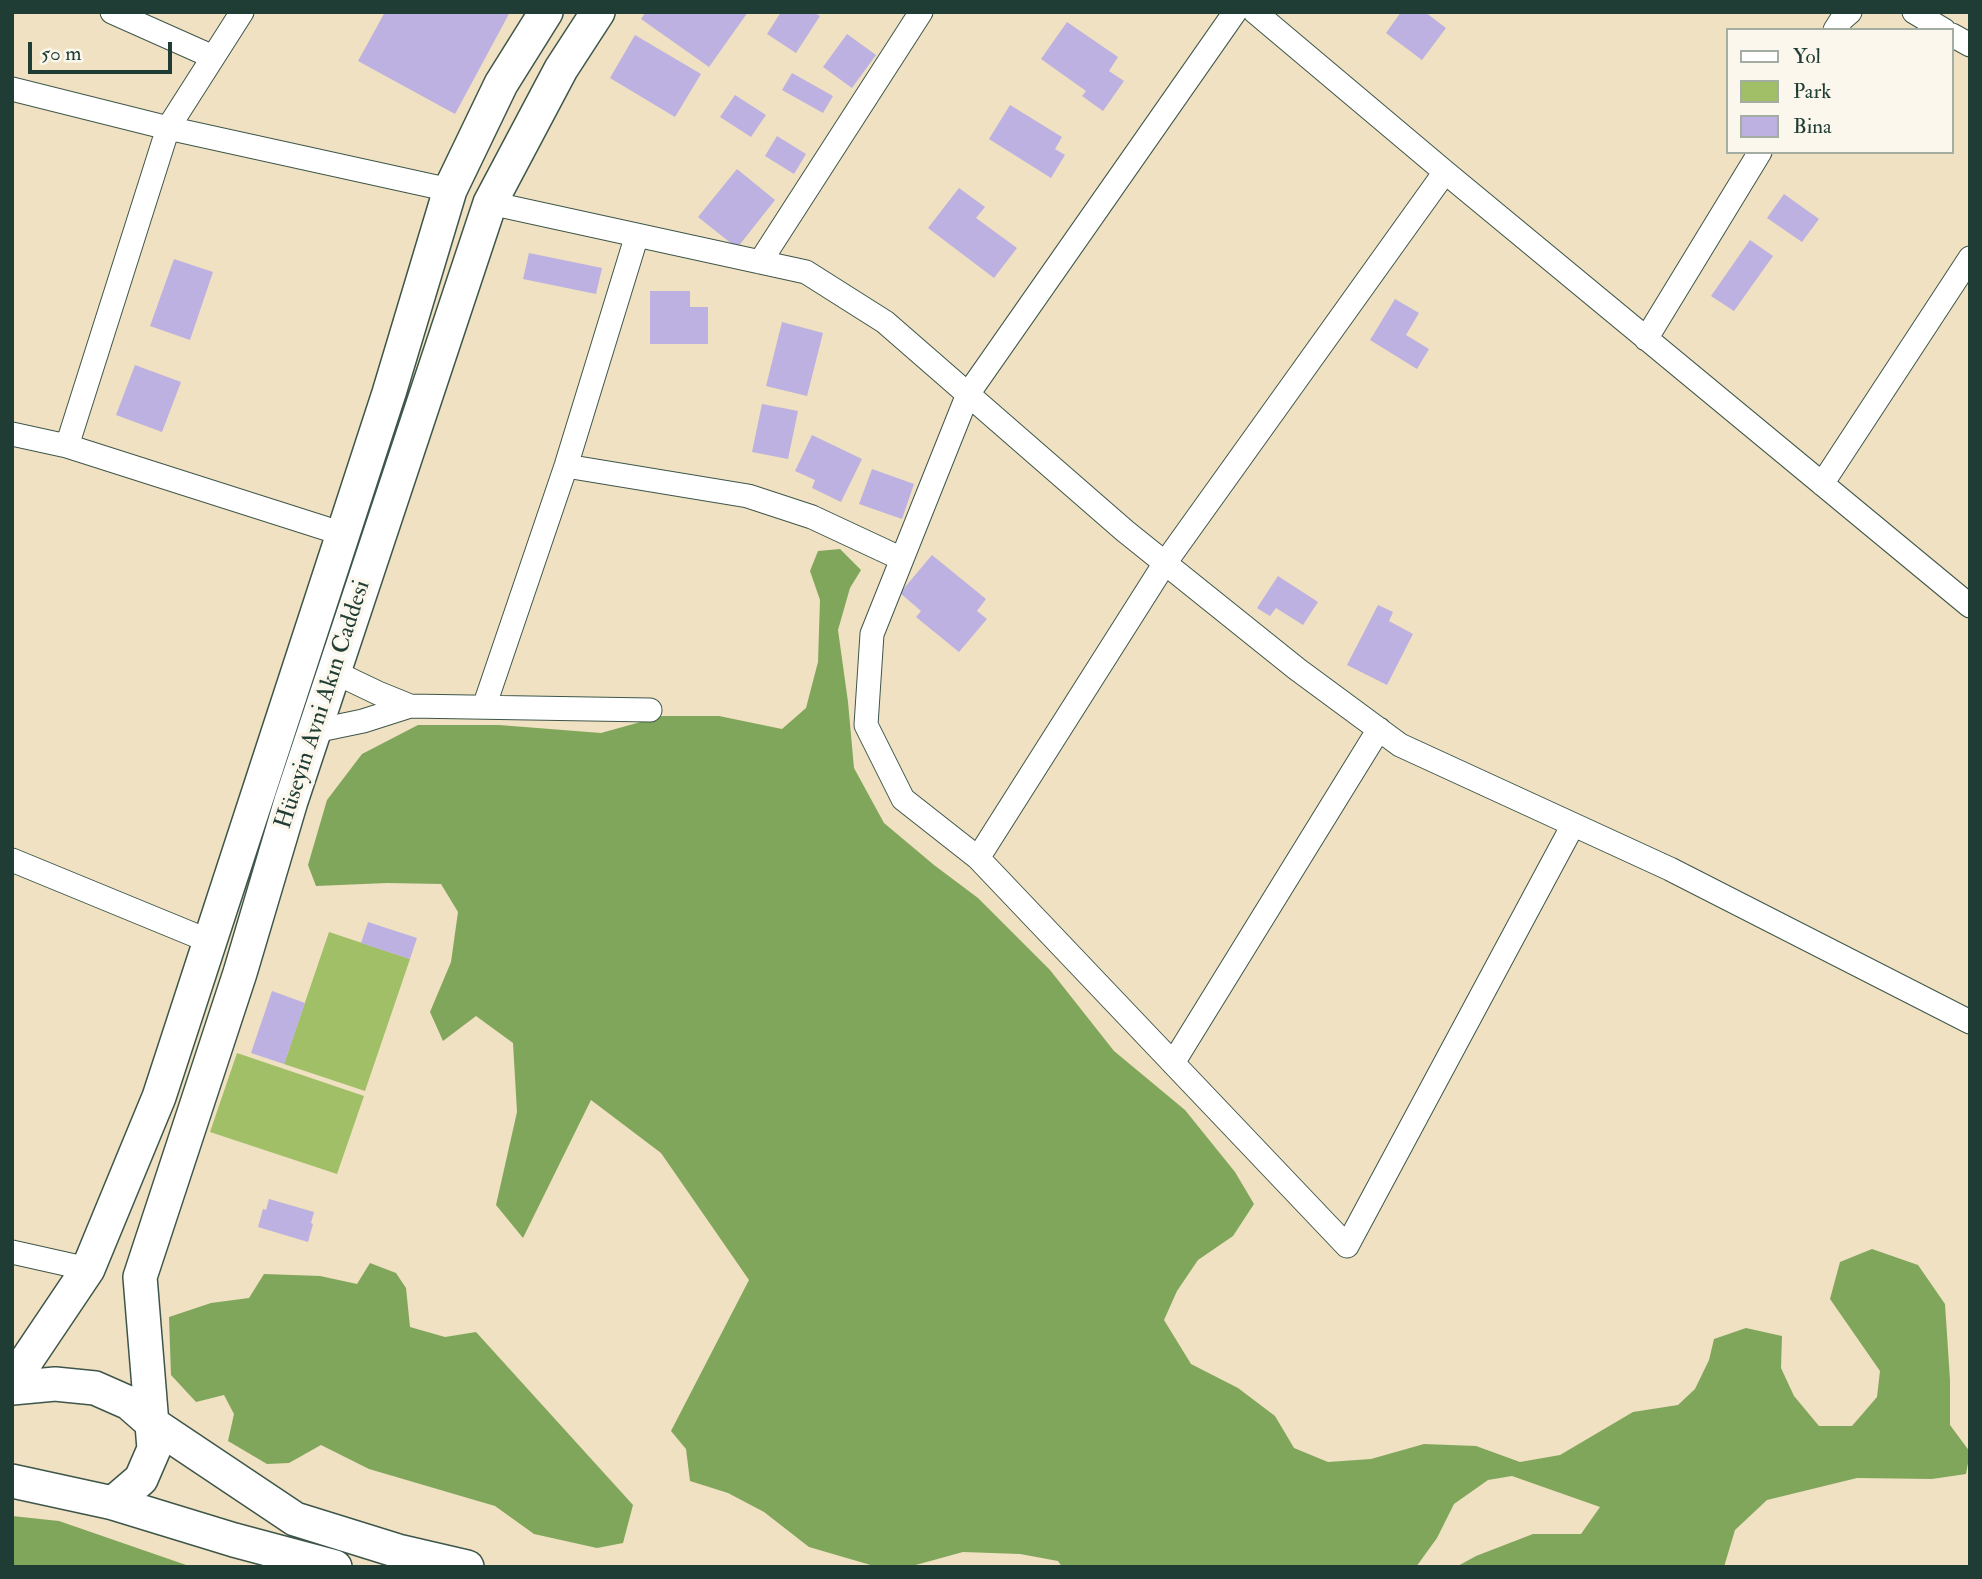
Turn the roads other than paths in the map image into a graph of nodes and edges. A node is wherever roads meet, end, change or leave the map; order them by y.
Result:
1 (112, 12) edge
2 (242, 12) edge
3 (546, 12) edge
4 (598, 12) edge
5 (921, 12) edge
6 (1235, 12) edge
7 (1255, 12) edge
8 (1850, 12) edge
9 (1914, 12) edge
10 (1836, 28) edge
11 (1941, 28) edge
12 (1954, 35) edge
13 (1970, 45) edge
14 (213, 57) junction
15 (12, 89) edge
16 (168, 128) junction
17 (1759, 154) edge
18 (1445, 172) junction
19 (450, 190) junction
20 (490, 203) junction
21 (637, 235) junction
22 (1970, 258) edge
23 (760, 262) junction
24 (1646, 339) junction
25 (968, 394) junction
26 (12, 434) edge
27 (67, 446) junction
28 (566, 466) junction
29 (1822, 484) junction
30 (343, 534) junction
31 (902, 559) junction
32 (1165, 563) junction
33 (1970, 606) edge
34 (334, 673) junction
35 (410, 706) junction
36 (484, 707) junction
37 (650, 710) dead end
38 (1379, 729) junction
39 (315, 731) junction
40 (1573, 825) junction
41 (978, 858) junction
42 (12, 860) edge
43 (209, 942) junction
44 (1970, 1022) edge
45 (1173, 1063) junction
46 (12, 1252) edge
47 (89, 1269) junction
48 (12, 1382) edge
49 (12, 1388) edge
50 (153, 1424) junction
51 (14, 1479) edge
52 (113, 1503) junction
53 (335, 1567) edge
54 (467, 1567) edge

1 - 14 street
2 - 14 street
3 - 19 main road, Hüseyin Avni Akın Caddesi
4 - 20 main road, Hüseyin Avni Akın Caddesi
5 - 23 street
6 - 25 street
7 - 18 street
8 - 10 street
9 - 11 street
12 - 13 street
14 - 16 street
15 - 16 street
16 - 19 street
16 - 27 street
17 - 24 street
18 - 24 street
18 - 32 street
19 - 30 main road, Hüseyin Avni Akın Caddesi
20 - 21 street
20 - 34 main road, Hüseyin Avni Akın Caddesi
21 - 23 street
21 - 28 street
22 - 29 street
23 - 25 street
24 - 29 street
25 - 31 street
25 - 32 street
26 - 27 street
27 - 30 street
28 - 31 street
28 - 36 street
29 - 33 street
30 - 43 main road, Hüseyin Avni Akın Caddesi
31 - 41 street
32 - 38 street
32 - 41 street
34 - 35 street
34 - 39 main road, Hüseyin Avni Akın Caddesi
35 - 36 street
35 - 39 street
36 - 37 street
38 - 40 street
38 - 45 street
39 - 50 main road, Hüseyin Avni Akın Caddesi
40 - 44 street
40 - 45 street
41 - 45 street
42 - 43 street
43 - 47 main road, Hüseyin Avni Akın Caddesi
46 - 47 street
47 - 48 main road, Hüseyin Avni Akın Caddesi
49 - 50 main road
50 - 52 main road, Hüseyin Avni Akın Caddesi
50 - 54 main road
51 - 52 main road
52 - 53 main road

